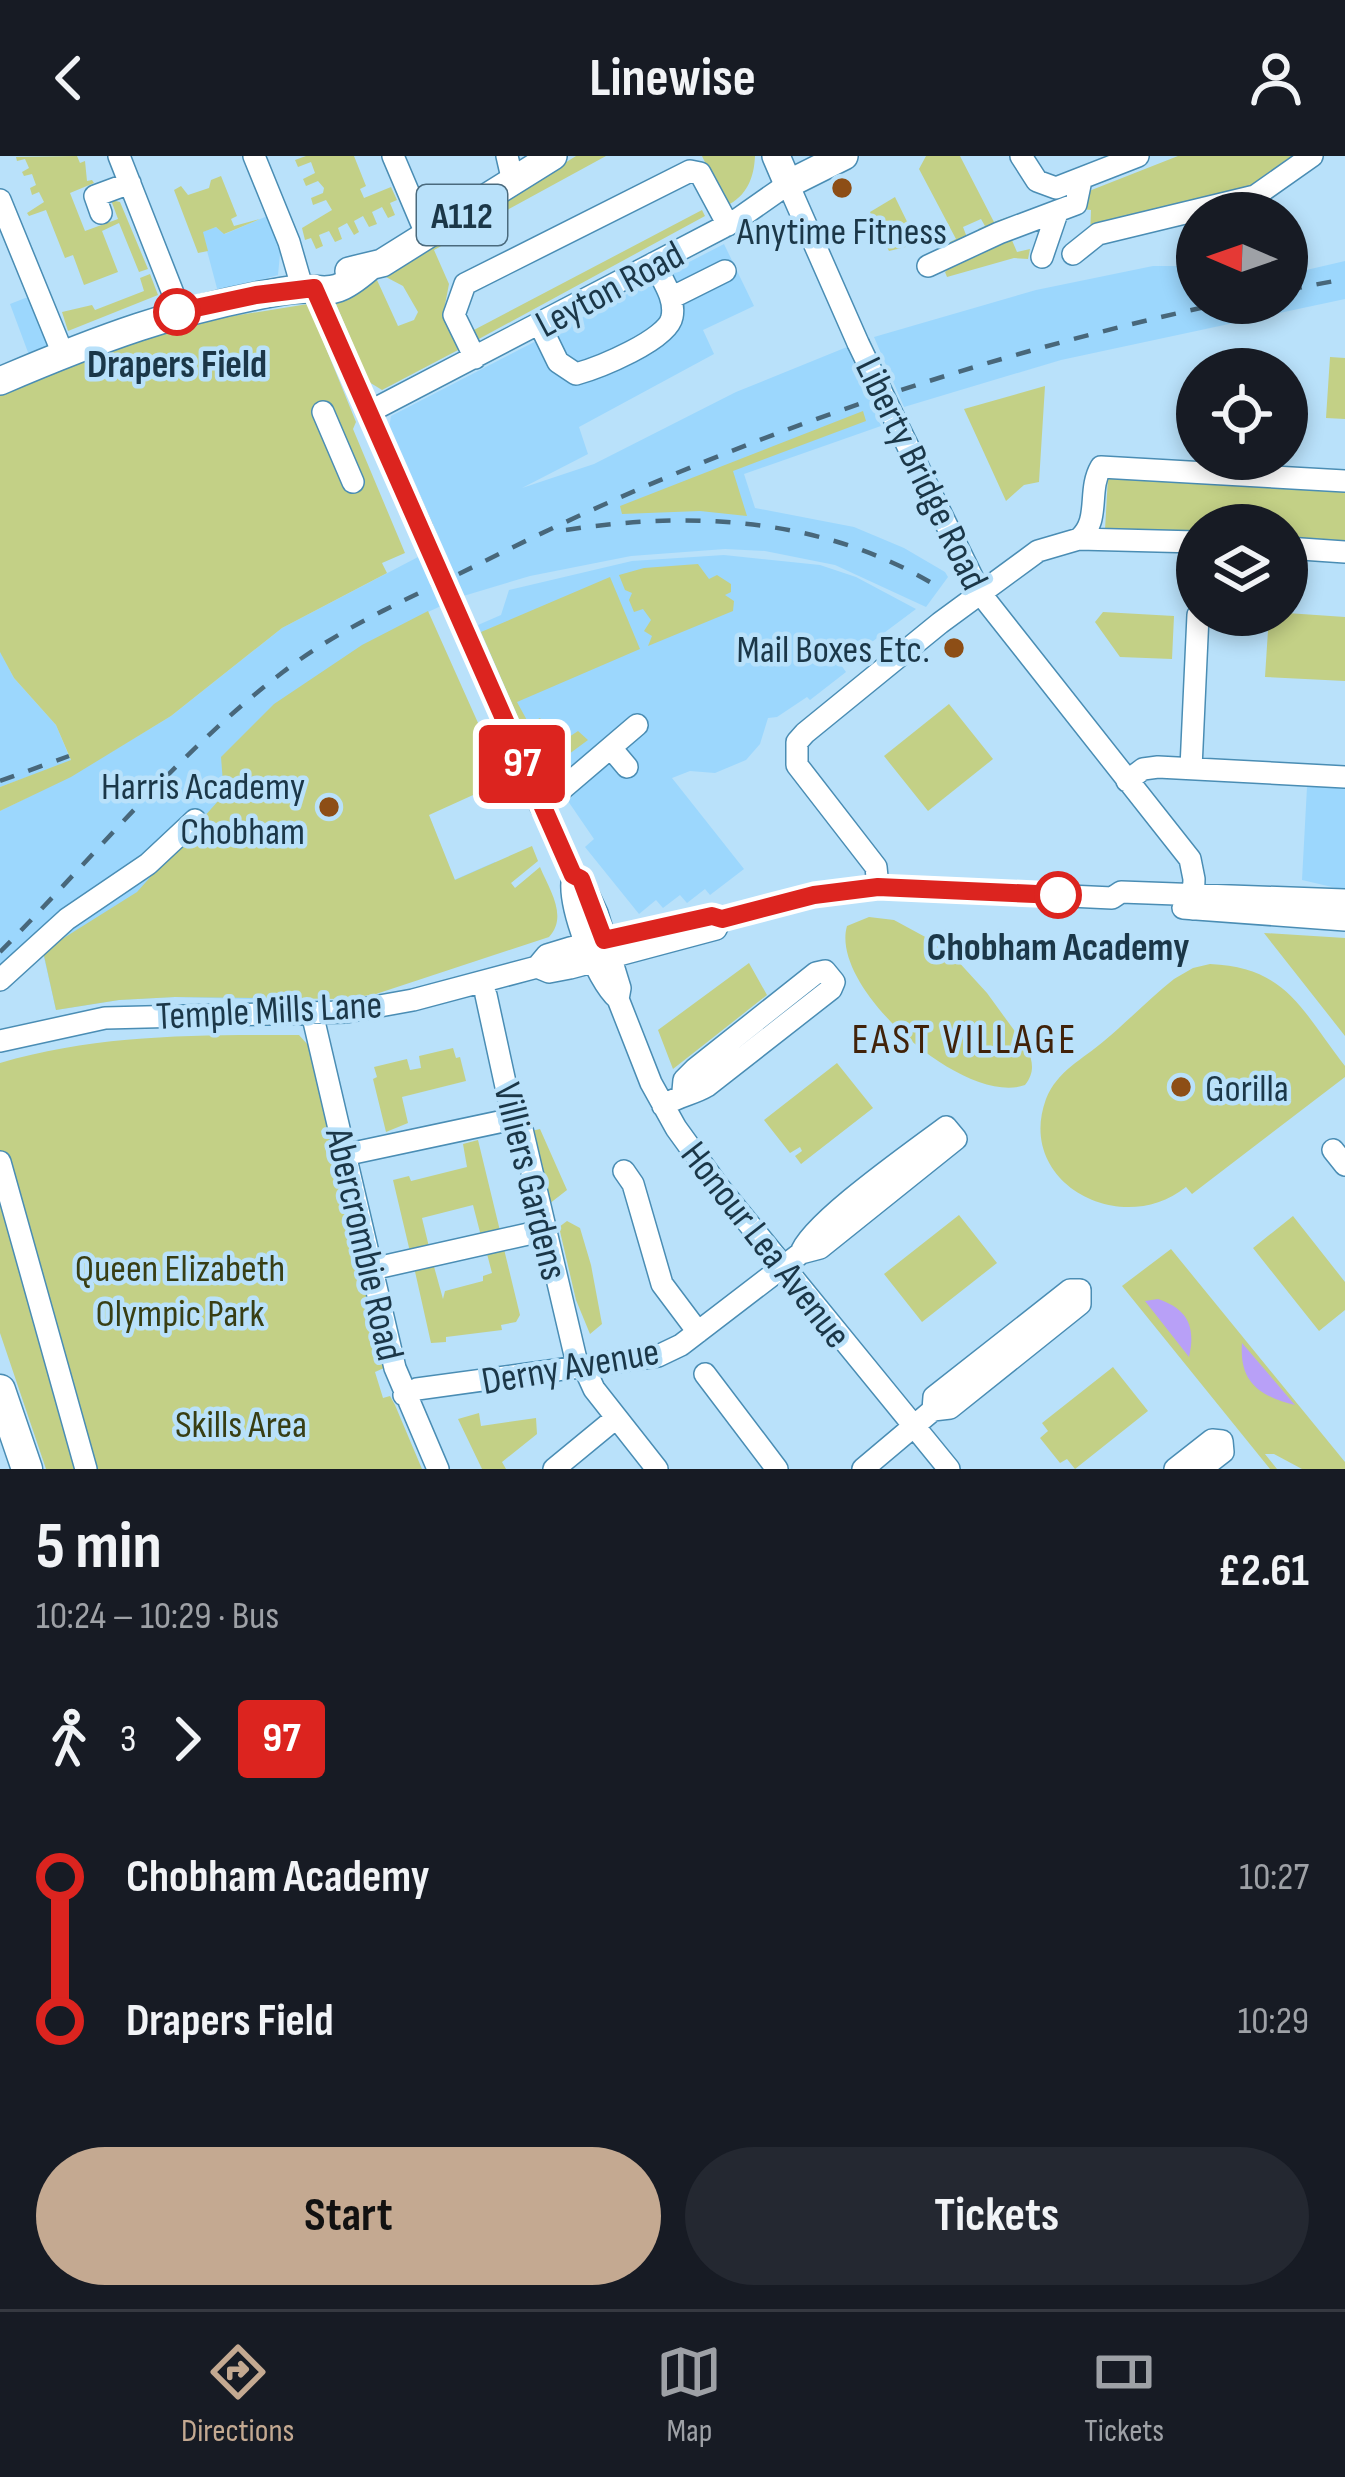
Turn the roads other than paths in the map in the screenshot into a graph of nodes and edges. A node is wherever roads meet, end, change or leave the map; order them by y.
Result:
1 (119, 156) edge
2 (254, 156) edge
3 (393, 156) edge
4 (553, 156) edge
5 (776, 156) edge
6 (844, 156) edge
7 (1021, 156) edge
8 (1138, 156) edge
9 (1312, 156) edge
10 (510, 169) edge
11 (1081, 180) junction
12 (130, 183) junction
13 (788, 184) junction
14 (1276, 192) edge
15 (0, 200) edge
16 (101, 213) dead end
17 (1058, 213) junction
18 (1176, 219) edge
19 (725, 220) junction
20 (427, 236) junction
21 (1073, 254) dead end
22 (1042, 257) dead end
23 (654, 263) junction
24 (928, 266) dead end
25 (725, 271) dead end
26 (308, 288) junction
27 (671, 298) junction
28 (181, 311) junction
29 (540, 325) junction
30 (63, 354) junction
31 (475, 358) junction
32 (0, 382) edge
33 (323, 412) dead end
34 (372, 418) junction
35 (336, 443) junction
36 (1176, 467) edge
37 (1308, 475) edge
38 (353, 482) dead end
39 (1345, 482) edge
40 (1091, 534) junction
41 (1176, 540) edge
42 (1308, 549) edge
43 (1345, 552) edge
44 (980, 593) junction
45 (1197, 636) edge
46 (637, 725) dead end
47 (611, 748) junction
48 (627, 767) dead end
49 (1191, 769) junction
50 (1345, 777) edge
51 (1127, 781) junction
52 (541, 807) junction
53 (195, 820) dead end
54 (878, 887) junction
55 (1345, 900) edge
56 (1185, 901) junction
57 (1345, 920) edge
58 (599, 950) junction
59 (0, 980) edge
60 (486, 994) dead end
61 (311, 1013) junction
62 (0, 1042) edge
63 (683, 1091) junction
64 (663, 1106) junction
65 (513, 1119) junction
66 (344, 1155) junction
67 (0, 1162) edge
68 (624, 1171) dead end
69 (545, 1230) junction
70 (792, 1259) junction
71 (372, 1269) junction
72 (694, 1347) junction
73 (581, 1367) junction
74 (0, 1390) edge
75 (404, 1395) junction
76 (933, 1410) junction
77 (616, 1418) junction
78 (914, 1428) junction
79 (27, 1469) edge
80 (86, 1469) edge
81 (438, 1469) edge
82 (554, 1469) edge
83 (657, 1469) edge
84 (777, 1469) edge
85 (863, 1469) edge
86 (949, 1469) edge
87 (1175, 1469) edge
88 (1201, 1469) edge

1 - 12 street
2 - 26 street
3 - 20 street
4 - 10 main road, A112
5 - 13 main road
6 - 13 main road, Leyton Road
7 - 11 street
8 - 11 street
9 - 14 street
10 - 20 main road, A112
11 - 17 street
12 - 16 street
12 - 28 street
13 - 19 street, Leyton Road
13 - 44 street, Liberty Bridge Road, bridge
15 - 30 street
17 - 22 street
17 - 24 street
18 - 21 street
19 - 23 street, Leyton Road
19 - 31 street
20 - 26 main road, A112
23 - 27 street
23 - 29 street, Leyton Road
25 - 27 street
26 - 28 main road, A112
26 - 34 street
27 - 29 street
28 - 30 main road, A112
29 - 31 street, Leyton Road
30 - 32 main road, A112
31 - 34 street, Leyton Road
33 - 35 street
34 - 35 street, Leyton Road
34 - 52 street, bridge
35 - 38 street
36 - 40 street
37 - 39 street
40 - 41 street
40 - 44 street
42 - 43 street
44 - 51 street, Liberty Bridge Road
44 - 54 street
45 - 49 street
46 - 47 street
47 - 48 street
47 - 52 street
49 - 50 street
49 - 51 street
51 - 56 street, Liberty Bridge Road
52 - 58 street
53 - 59 street
54 - 56 street, Temple Mills Lane
54 - 58 street, Temple Mills Lane
55 - 56 street
56 - 57 street
58 - 61 street, Temple Mills Lane
58 - 64 street, Honour Lea Avenue
60 - 65 street, Villiers Gardens
61 - 62 street, Temple Mills Lane
61 - 66 street, Abercrombie Road
63 - 63 street
63 - 64 street
64 - 70 street, Honour Lea Avenue
65 - 66 street
65 - 69 street, Villiers Gardens
66 - 71 street, Abercrombie Road
67 - 80 street
68 - 72 street
69 - 71 street
69 - 73 street, Villiers Gardens
70 - 70 street
70 - 72 street, Derny Avenue
70 - 78 street, Honour Lea Avenue
71 - 75 street, Abercrombie Road
72 - 73 street, Derny Avenue
72 - 84 street
73 - 75 street, Derny Avenue
73 - 77 street, Villiers Gardens
74 - 79 highway
75 - 81 street, Abercrombie Road
76 - 76 street
76 - 78 street
77 - 82 street
77 - 83 street, Villiers Gardens
78 - 85 street
78 - 86 street, Honour Lea Avenue
87 - 88 street

